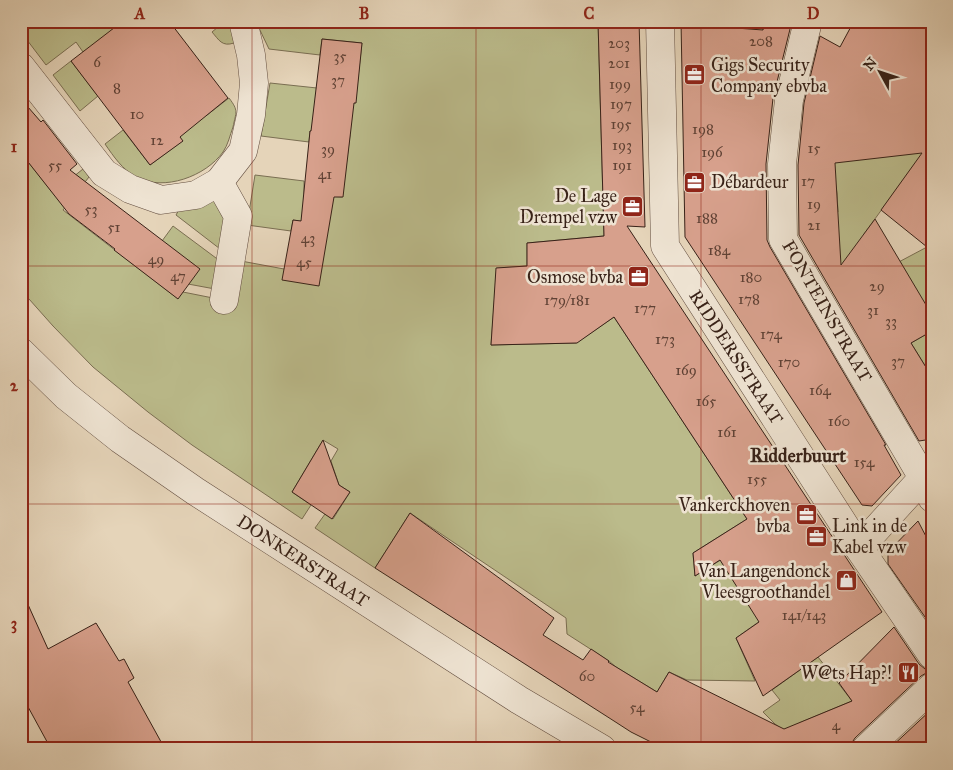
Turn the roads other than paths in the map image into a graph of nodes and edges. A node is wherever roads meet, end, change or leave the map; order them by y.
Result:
1 (243, 21) edge
2 (660, 21) edge
3 (808, 21) edge
4 (21, 66) edge
5 (219, 182) junction
6 (224, 300) dead end
7 (21, 352) edge
8 (929, 481) edge
9 (859, 548) junction
10 (932, 655) edge
11 (932, 686) edge
12 (602, 749) edge
13 (866, 749) edge

1 - 5 street
2 - 9 street, RIDDERSSTRAAT
3 - 8 street, FONTEINSTRAAT
4 - 5 street
5 - 6 street
7 - 12 street, DONKERSTRAAT
8 - 9 street
9 - 10 street, RIDDERSSTRAAT
11 - 13 street

